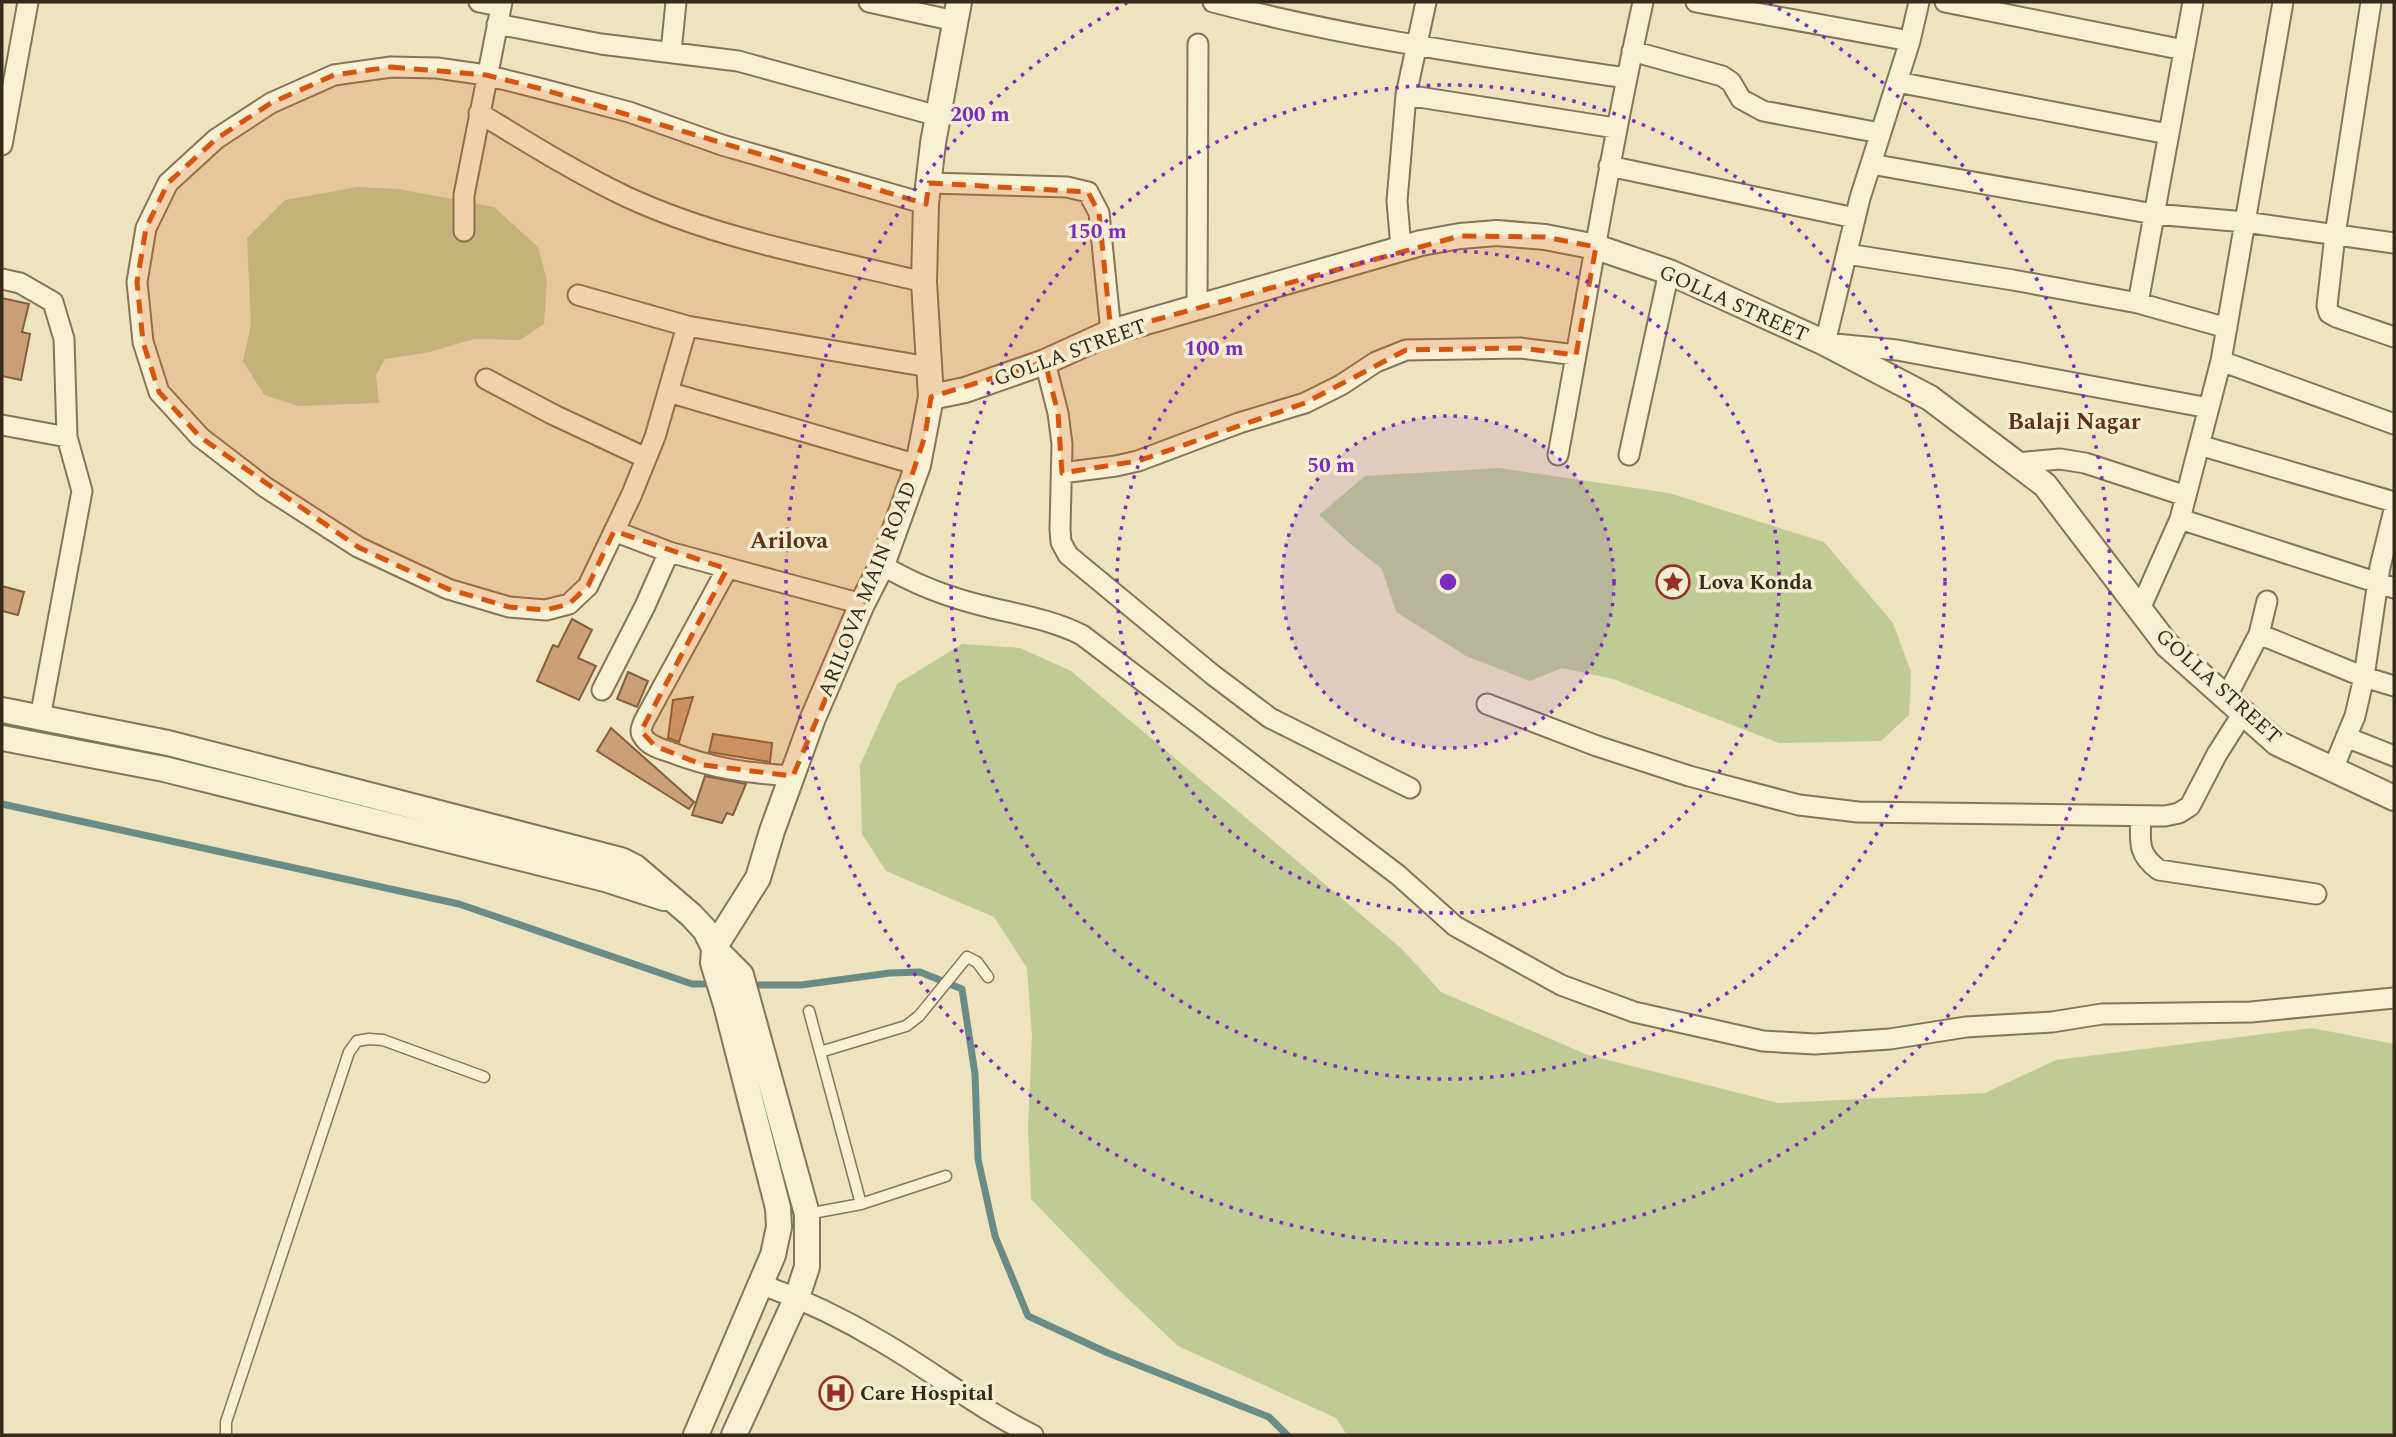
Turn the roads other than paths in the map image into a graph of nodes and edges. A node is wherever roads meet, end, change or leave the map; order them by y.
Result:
1 (28, 2) edge
2 (479, 2) edge
3 (676, 2) edge
4 (869, 2) edge
5 (1213, 2) edge
6 (1426, 2) edge
7 (1643, 2) edge
8 (1696, 2) edge
9 (1919, 2) edge
10 (1945, 2) edge
11 (2193, 2) edge
12 (2283, 2) edge
13 (2371, 2) edge
14 (500, 11) edge
15 (957, 11) edge
16 (1910, 41) junction
17 (1198, 44) dead end
18 (1416, 45) junction
19 (2184, 50) junction
20 (1632, 51) junction
21 (671, 52) junction
22 (486, 75) junction
23 (1626, 78) junction
24 (1896, 82) junction
25 (1406, 94) junction
26 (479, 113) junction
27 (938, 116) junction
28 (1615, 128) junction
29 (1880, 133) junction
30 (2168, 134) junction
31 (2, 145) edge
32 (1871, 164) junction
33 (1609, 166) junction
34 (927, 194) junction
35 (2154, 214) junction
36 (1856, 218) junction
37 (2245, 222) junction
38 (464, 231) dead end
39 (2334, 235) junction
40 (2394, 243) edge
41 (1596, 247) junction
42 (1401, 248) junction
43 (1847, 254) junction
44 (1669, 272) junction
45 (2, 279) edge
46 (924, 282) junction
47 (578, 295) dead end
48 (2138, 303) junction
49 (1197, 309) junction
50 (687, 326) junction
51 (2227, 328) junction
52 (1111, 332) junction
53 (2394, 337) edge
54 (1825, 343) junction
55 (1576, 355) junction
56 (2221, 361) junction
57 (1045, 362) junction
58 (929, 367) junction
59 (486, 379) dead end
60 (668, 392) junction
61 (931, 397) junction
62 (2209, 408) junction
63 (2394, 424) edge
64 (2, 425) edge
65 (67, 436) junction
66 (2199, 445) junction
67 (1558, 455) dead end
68 (1629, 455) dead end
69 (646, 458) junction
70 (2016, 463) junction
71 (918, 465) junction
72 (1062, 473) junction
73 (2186, 496) junction
74 (2394, 502) edge
75 (2394, 510) edge
76 (2180, 519) junction
77 (614, 531) junction
78 (669, 552) junction
79 (882, 565) junction
80 (727, 569) junction
81 (2386, 584) edge
82 (2267, 601) dead end
83 (862, 604) junction
84 (2140, 609) junction
85 (2259, 634) junction
86 (2364, 677) junction
87 (2394, 686) edge
88 (602, 690) dead end
89 (1487, 704) dead end
90 (2234, 705) junction
91 (2, 710) edge
92 (40, 718) junction
93 (2346, 737) junction
94 (2, 738) edge
95 (2394, 756) edge
96 (2333, 769) junction
97 (793, 776) junction
98 (1410, 788) dead end
99 (2394, 797) edge
100 (2141, 816) junction
101 (2316, 894) dead end
102 (673, 900) junction
103 (714, 947) junction
104 (988, 977) dead end
105 (732, 986) junction
106 (2394, 998) edge
107 (809, 1011) dead end
108 (820, 1052) junction
109 (484, 1077) dead end
110 (946, 1175) dead end
111 (861, 1204) junction
112 (807, 1214) junction
113 (760, 1284) junction
114 (797, 1297) junction
115 (226, 1435) edge
116 (696, 1435) edge
117 (734, 1435) edge
118 (1033, 1435) edge

1 - 31 street
2 - 14 street
3 - 21 street
4 - 15 street
5 - 18 street
6 - 18 street
7 - 20 street
8 - 16 street
9 - 16 street
10 - 19 street
11 - 19 street
12 - 37 street
13 - 39 street
14 - 21 street
14 - 22 street
15 - 27 street, ARILOVA MAIN ROAD
16 - 24 street
17 - 49 street
18 - 23 street
18 - 25 street
19 - 30 street
20 - 23 street
20 - 29 street
21 - 27 street
22 - 26 street
22 - 34 street
22 - 77 street
23 - 28 street
24 - 29 street
24 - 30 street
25 - 28 street
25 - 42 street
26 - 38 street
26 - 46 street
27 - 34 street, ARILOVA MAIN ROAD
28 - 33 street
29 - 32 street
30 - 35 street
32 - 35 street
32 - 36 street
33 - 36 street
33 - 41 street
34 - 46 street, ARILOVA MAIN ROAD
34 - 52 street
35 - 37 street
35 - 48 street
36 - 43 street
37 - 39 street
37 - 51 street
39 - 40 street
39 - 53 street
41 - 42 street, GOLLA STREET
41 - 44 street, GOLLA STREET
41 - 55 street
42 - 49 street, GOLLA STREET
43 - 48 street
43 - 54 street
44 - 54 street, GOLLA STREET
44 - 68 street
45 - 65 street
46 - 58 street, ARILOVA MAIN ROAD
47 - 50 street
48 - 51 street
49 - 52 street, GOLLA STREET
50 - 58 street
50 - 60 street
51 - 56 street
52 - 57 street, GOLLA STREET
54 - 62 street
54 - 70 street, GOLLA STREET
55 - 67 street
55 - 72 street
56 - 62 street
56 - 63 street
57 - 61 street, GOLLA STREET
57 - 72 street
58 - 61 street, ARILOVA MAIN ROAD
59 - 69 street
60 - 69 street
60 - 71 street
61 - 71 street, ARILOVA MAIN ROAD
62 - 66 street
64 - 65 street
65 - 92 street
66 - 73 street
66 - 74 street
69 - 77 street
70 - 73 street
70 - 84 street, GOLLA STREET
71 - 79 street, ARILOVA MAIN ROAD
72 - 98 street
73 - 76 street
75 - 81 street
76 - 81 street
76 - 84 street
77 - 78 street
78 - 80 street
78 - 88 street
79 - 83 street, ARILOVA MAIN ROAD
79 - 106 street
80 - 83 street
80 - 97 street
81 - 86 street
82 - 85 street
83 - 97 street, ARILOVA MAIN ROAD
84 - 90 street, GOLLA STREET
85 - 86 street
85 - 90 street
86 - 87 street
86 - 93 street
89 - 100 street
90 - 96 street, GOLLA STREET
90 - 100 street
91 - 92 street
92 - 102 street
93 - 95 street
93 - 96 street
94 - 102 street
96 - 99 street, GOLLA STREET
97 - 103 street, ARILOVA MAIN ROAD
100 - 101 street
102 - 103 street
103 - 105 street
104 - 108 lane
105 - 112 street
105 - 113 street
107 - 108 lane
108 - 111 lane
109 - 115 lane
110 - 111 lane
111 - 112 lane
112 - 114 street
113 - 114 street
113 - 116 street
114 - 117 street
114 - 118 street

